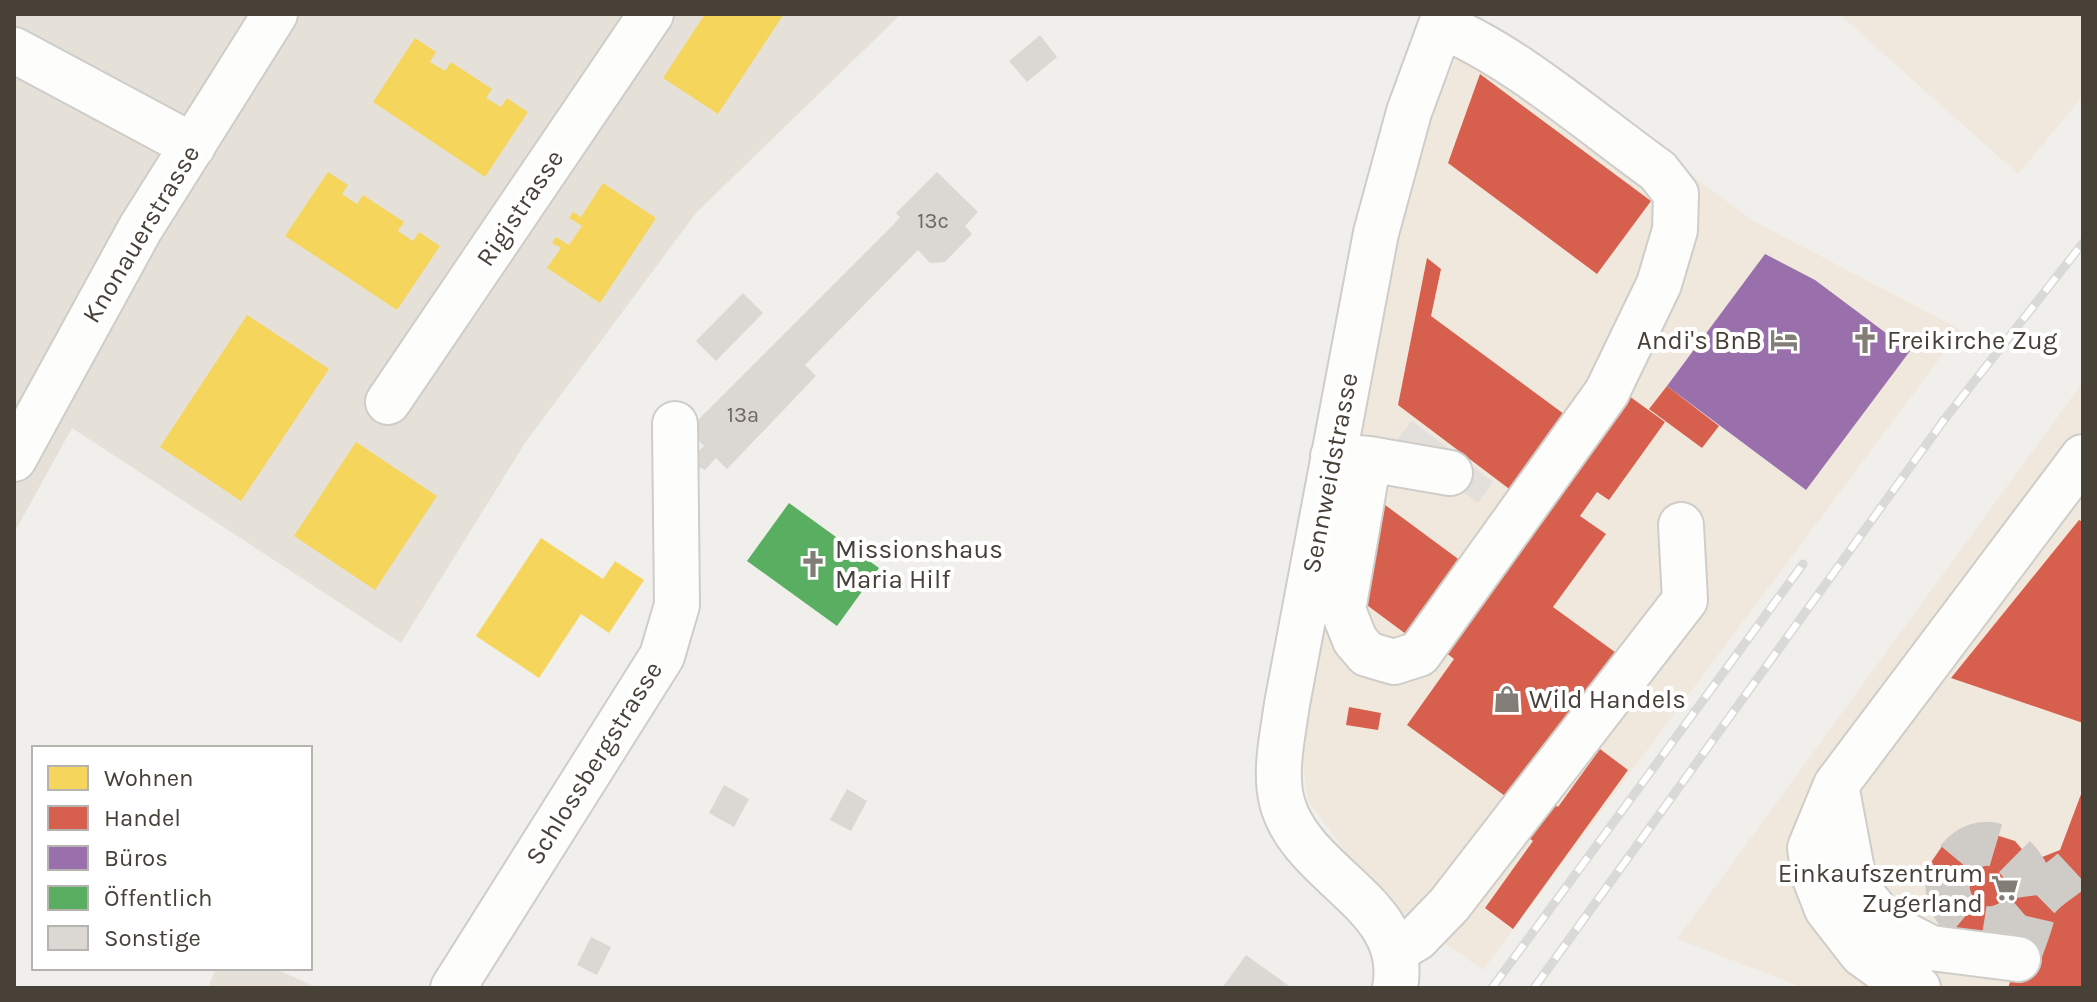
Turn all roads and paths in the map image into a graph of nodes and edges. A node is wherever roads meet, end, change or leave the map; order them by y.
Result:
1 (275, 14) edge
2 (651, 14) edge
3 (1443, 20) edge
4 (14, 50) edge
5 (193, 146) junction
6 (388, 402) dead end
7 (675, 424) dead end
8 (2083, 457) edge
9 (1351, 458) junction
10 (14, 459) edge
11 (1450, 473) dead end
12 (1681, 525) dead end
13 (1836, 785) junction
14 (2018, 959) dead end
15 (1395, 970) edge
16 (453, 988) edge
17 (1918, 988) edge

1 - 5 street, Knonauerstrasse
2 - 6 street, Rigistrasse
3 - 9 street, Sennweidstrasse
3 - 9 street
4 - 5 street
5 - 10 street, Knonauerstrasse
7 - 16 street, Schlossbergstrasse
8 - 13 street
9 - 11 street
9 - 15 street, Sennweidstrasse
12 - 15 street
13 - 14 street
13 - 17 street

